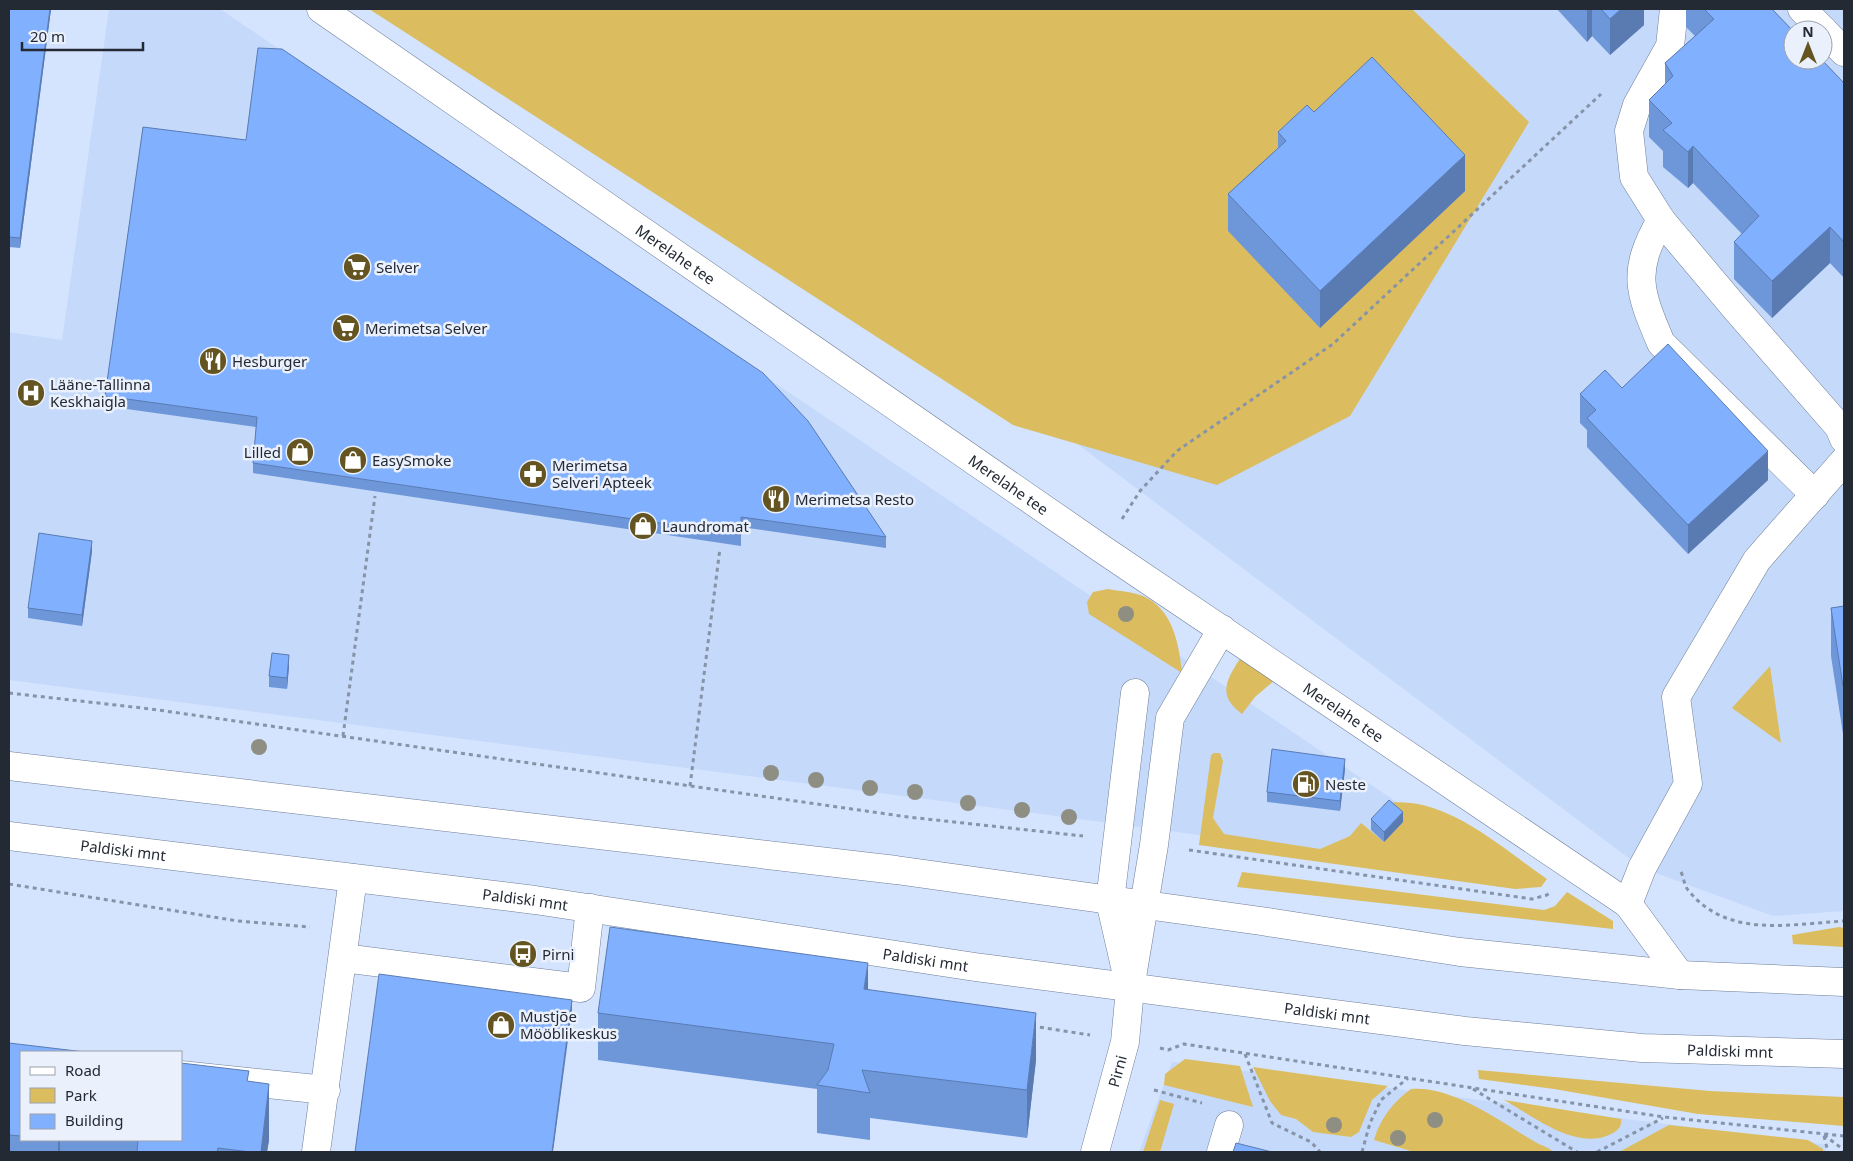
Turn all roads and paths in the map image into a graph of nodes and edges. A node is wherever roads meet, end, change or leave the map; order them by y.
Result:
1 (321, 9) edge
2 (1674, 9) edge
3 (1802, 9) edge
4 (1813, 20) edge
5 (1833, 40) edge
6 (1844, 52) edge
7 (1608, 88) dead end
8 (1660, 220) junction
9 (1844, 439) edge
10 (1844, 461) edge
11 (1815, 495) junction
12 (375, 496) dead end
13 (720, 548) dead end
14 (1102, 549) junction
15 (1222, 629) junction
16 (9, 693) edge
17 (1135, 693) dead end
18 (343, 736) junction
19 (9, 766) edge
20 (690, 786) junction
21 (9, 836) edge
22 (1085, 836) dead end
23 (1196, 851) dead end
24 (1674, 868) dead end
25 (353, 878) junction
26 (1552, 890) dead end
27 (1110, 901) junction
28 (1628, 904) junction
29 (1144, 906) junction
30 (590, 908) junction
31 (1844, 921) edge
32 (343, 958) junction
33 (1680, 975) junction
34 (1844, 982) edge
35 (1130, 989) junction
36 (1160, 1048) dead end
37 (1245, 1054) junction
38 (1844, 1054) edge
39 (182, 1075) edge
40 (1408, 1078) junction
41 (1470, 1087) junction
42 (326, 1090) junction
43 (1664, 1117) junction
44 (1229, 1125) dead end
45 (1824, 1135) junction
46 (1844, 1136) edge
47 (1844, 1150) edge
48 (316, 1152) edge
49 (1095, 1152) edge
50 (1221, 1152) edge
51 (1320, 1152) edge
52 (1362, 1152) edge
53 (1577, 1152) edge
54 (1597, 1152) edge
55 (1828, 1152) edge

1 - 14 main road, Merelahe tee
2 - 8 main road
3 - 4 main road
5 - 6 main road
7 - 14 path
8 - 9 main road
8 - 11 main road
10 - 11 main road
11 - 28 main road
12 - 18 path
13 - 20 path
14 - 15 main road, Merelahe tee
15 - 28 main road, Merelahe tee
15 - 29 main road
16 - 18 path
17 - 27 main road
18 - 20 path
19 - 27 main road
20 - 22 path
21 - 25 main road, Paldiski mnt
23 - 26 path
24 - 31 path
25 - 30 main road, Paldiski mnt
25 - 32 main road
27 - 29 main road
27 - 35 main road
28 - 33 main road, Merelahe tee
29 - 33 main road
29 - 35 main road
30 - 32 main road
30 - 35 main road, Paldiski mnt
32 - 42 main road
33 - 34 main road
35 - 38 main road, Paldiski mnt
35 - 49 main road, Pirni
36 - 37 path
37 - 40 path
37 - 51 path
39 - 42 main road
40 - 41 path
40 - 52 path
41 - 43 path
41 - 53 path
42 - 48 main road
43 - 45 path
43 - 54 path
44 - 50 main road
45 - 46 path
45 - 47 path
45 - 55 path

